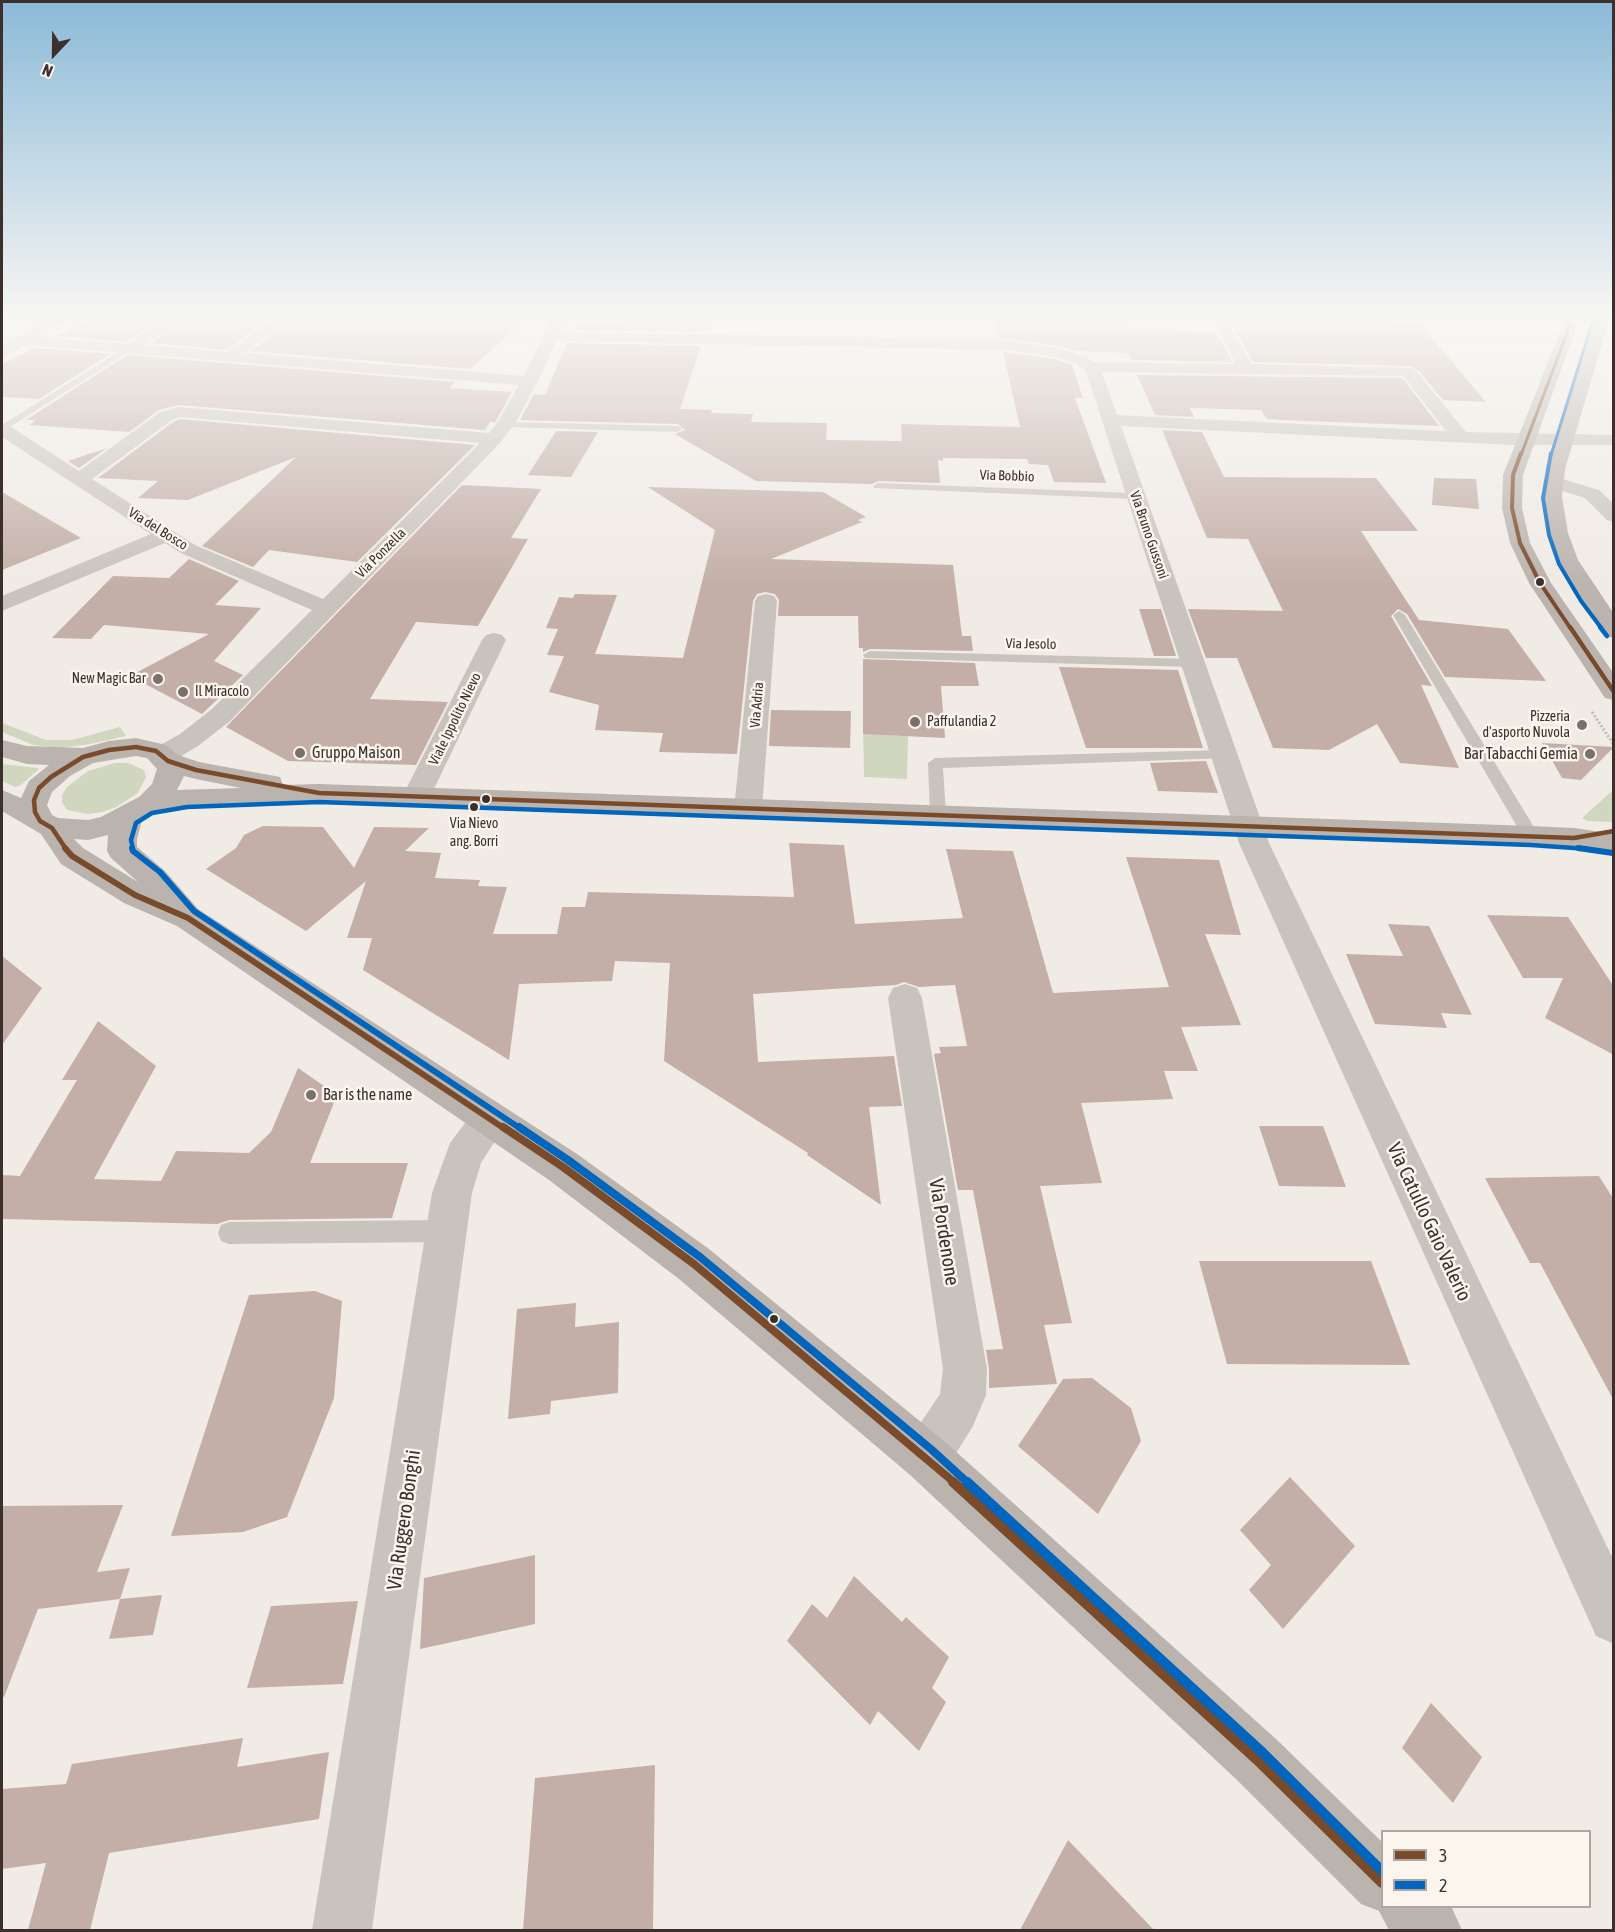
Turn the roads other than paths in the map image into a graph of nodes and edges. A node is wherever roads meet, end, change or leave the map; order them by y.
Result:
1 (37, 407) edge
2 (515, 407) edge
3 (1105, 407) edge
4 (1436, 407) edge
5 (1540, 407) edge
6 (1575, 407) edge
7 (1109, 420) junction
8 (2, 429) edge
9 (678, 429) dead end
10 (500, 432) junction
11 (1460, 437) junction
12 (1528, 440) junction
13 (1565, 440) junction
14 (1614, 440) edge
15 (80, 479) junction
16 (1553, 482) junction
17 (878, 486) dead end
18 (1135, 496) junction
19 (1614, 516) edge
20 (167, 536) junction
21 (766, 601) dead end
22 (2, 604) edge
23 (326, 608) junction
24 (1399, 615) dead end
25 (1614, 631) edge
26 (494, 640) dead end
27 (870, 655) dead end
28 (1193, 663) junction
29 (1614, 693) edge
30 (2, 748) edge
31 (1225, 755) junction
32 (83, 757) junction
33 (166, 758) junction
34 (318, 793) junction
35 (416, 797) junction
36 (2, 799) edge
37 (748, 808) junction
38 (139, 811) junction
39 (939, 815) junction
40 (46, 824) junction
41 (1249, 825) junction
42 (1614, 831) edge
43 (1531, 836) junction
44 (1574, 838) junction
45 (1614, 844) edge
46 (188, 918) junction
47 (905, 998) dead end
48 (490, 1119) junction
49 (446, 1232) junction
50 (229, 1233) dead end
51 (926, 1457) junction
52 (1614, 1618) edge
53 (1381, 1881) edge
54 (1409, 1908) edge
55 (342, 1930) edge
56 (1432, 1930) edge

1 - 8 lane
2 - 10 street, Via Ponzella
3 - 7 street, Via Bruno Gussoni
4 - 11 street
5 - 12 main road
6 - 13 main road
7 - 11 street
7 - 18 street, Via Bruno Gussoni
8 - 15 street, Via del Bosco
9 - 10 lane
10 - 15 street
10 - 23 street, Via Ponzella
11 - 12 street
12 - 13 street
12 - 29 main road
13 - 14 street
13 - 16 main road
15 - 20 street, Via del Bosco
16 - 19 street
16 - 25 main road
17 - 18 lane, Via Bobbio
18 - 28 street, Via Bruno Gussoni
20 - 22 street
20 - 23 street, Via del Bosco
21 - 37 street, Via Adria
23 - 33 street, Via Ponzella
24 - 43 lane
26 - 35 street, Viale Ippolito Nievo
27 - 28 lane, Via Jesolo
28 - 31 street, Via Bruno Gussoni
30 - 32 main road
31 - 39 lane
31 - 41 street, Via Bruno Gussoni
32 - 33 main road
32 - 40 main road
33 - 34 main road
33 - 38 main road
34 - 35 main road
34 - 38 main road
35 - 37 main road
36 - 40 main road
37 - 39 main road
38 - 40 main road
38 - 46 main road
39 - 41 main road
40 - 46 main road
41 - 43 main road
41 - 52 street, Via Catullo Gaio Valerio
42 - 44 main road
43 - 44 main road
44 - 45 main road
46 - 48 main road
47 - 51 street, Via Pordenone
48 - 49 street, Via Ruggero Bonghi
48 - 51 main road
49 - 50 lane
49 - 55 street, Via Ruggero Bonghi
51 - 53 main road
54 - 56 main road

